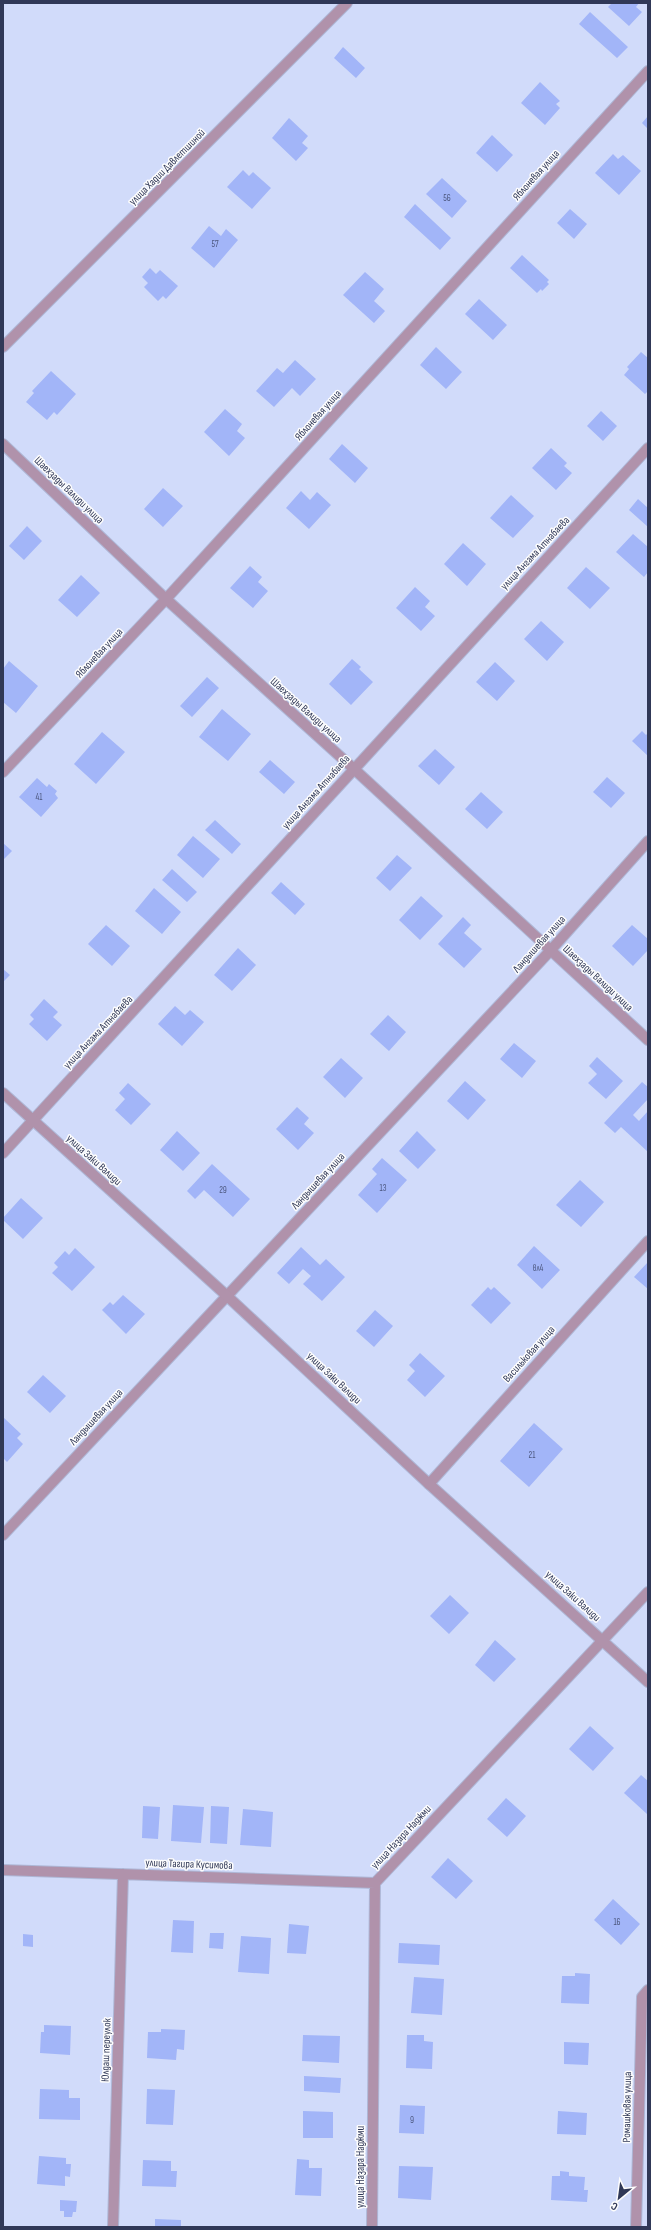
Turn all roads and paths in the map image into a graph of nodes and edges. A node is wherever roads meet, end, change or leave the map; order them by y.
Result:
1 (348, 3) edge
2 (648, 71) edge
3 (3, 347) edge
4 (3, 444) edge
5 (648, 448) edge
6 (166, 599) junction
7 (354, 769) junction
8 (3, 772) edge
9 (648, 841) edge
10 (550, 951) junction
11 (648, 1040) edge
12 (3, 1093) edge
13 (33, 1120) junction
14 (3, 1153) edge
15 (648, 1240) edge
16 (226, 1295) junction
17 (429, 1484) junction
18 (3, 1536) edge
19 (648, 1592) edge
20 (603, 1639) junction
21 (648, 1682) edge
22 (3, 1870) edge
23 (123, 1874) junction
24 (375, 1882) junction
25 (648, 1990) edge
26 (113, 2227) edge
27 (372, 2227) edge
28 (636, 2227) edge

1 - 3 street, улица Хадии Давлетшиной
2 - 6 street, Яблоневая улица
4 - 6 street, Шаехзады Валиди улица
5 - 7 street, улица Ангама Атнабаева
6 - 7 street, Шаехзады Валиди улица
6 - 8 street, Яблоневая улица
7 - 10 street, Шаехзады Валиди улица
7 - 13 street, улица Ангама Атнабаева
9 - 10 street, Ландышевая улица
10 - 11 street, Шаехзады Валиди улица
10 - 16 street, Ландышевая улица
12 - 13 street, улица Заки Валиди
13 - 14 street, улица Ангама Атнабаева
13 - 16 street, улица Заки Валиди
15 - 17 street, Васильковая улица
16 - 17 street, улица Заки Валиди
16 - 18 street, Ландышевая улица
17 - 20 street, улица Заки Валиди
19 - 20 street, улица Назара Наджми
20 - 21 street, улица Заки Валиди
20 - 24 street, улица Назара Наджми
22 - 23 street, улица Тагира Кусимова
23 - 24 street, улица Тагира Кусимова
23 - 26 street, Юлдаш переулок
24 - 27 street, улица Назара Наджми
25 - 28 street, Ромашковая улица

